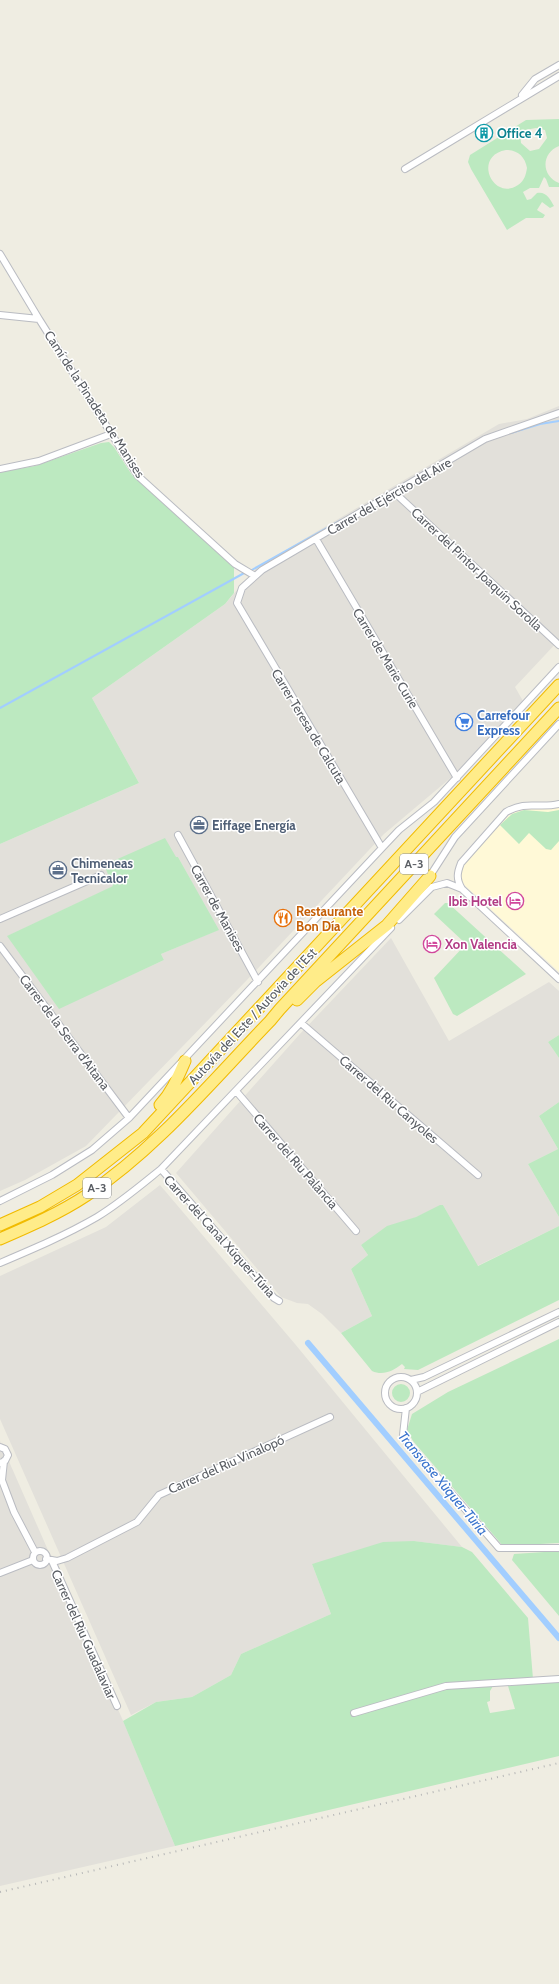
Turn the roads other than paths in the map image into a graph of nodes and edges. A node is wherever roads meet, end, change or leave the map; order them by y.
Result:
1 (559, 65) edge
2 (559, 76) edge
3 (535, 80) junction
4 (540, 87) junction
5 (506, 107) junction
6 (405, 169) dead end
7 (0, 254) edge
8 (0, 315) edge
9 (40, 319) junction
10 (559, 413) edge
11 (111, 434) junction
12 (0, 469) edge
13 (395, 493) junction
14 (316, 539) junction
15 (255, 576) junction
16 (237, 603) joint
17 (559, 644) edge
18 (559, 667) edge
19 (559, 685) edge
20 (559, 708) edge
21 (559, 724) edge
22 (457, 778) junction
23 (559, 804) edge
24 (178, 835) dead end
25 (382, 848) junction
26 (101, 875) dead end
27 (430, 876) junction
28 (462, 889) junction
29 (411, 907) junction
30 (0, 919) edge
31 (0, 946) edge
32 (559, 979) edge
33 (258, 982) junction
34 (270, 1021) junction
35 (301, 1023) junction
36 (185, 1061) junction
37 (236, 1091) junction
38 (130, 1118) junction
39 (113, 1157) junction
40 (160, 1169) junction
41 (478, 1174) dead end
42 (0, 1200) edge
43 (0, 1225) edge
44 (356, 1231) dead end
45 (0, 1239) edge
46 (0, 1263) edge
47 (279, 1301) dead end
48 (559, 1312) edge
49 (559, 1322) edge
50 (410, 1380) junction
51 (417, 1392) junction
52 (406, 1408) junction
53 (330, 1417) dead end
54 (0, 1447) edge
55 (2, 1462) edge
56 (1, 1478) edge
57 (559, 1548) edge
58 (35, 1552) junction
59 (34, 1560) junction
60 (49, 1560) junction
61 (0, 1573) edge
62 (559, 1679) edge
63 (117, 1706) dead end
64 (354, 1713) dead end

1 - 3 street
2 - 4 street
3 - 4 street
3 - 5 street
4 - 5 street
5 - 6 street
7 - 9 street
8 - 9 street, Camí de la Pinadeta de Manises
9 - 11 street, Camí de la Pinadeta de Manises
10 - 13 street, Carrer del Ejército del Aire
11 - 12 street
11 - 15 street, Camí de la Pinadeta de Manises
13 - 14 street, Carrer del Ejército del Aire
13 - 17 street, Carrer del Pintor Joaquín Sorolla
14 - 15 street, Carrer del Ejército del Aire
14 - 22 street, Carrer de Marie Curie
15 - 16 street, Carrer del Ejército del Aire
16 - 25 street, Carrer Teresa de Calcuta
18 - 22 street
19 - 39 highway, Autovía del Este / Autovia de l'Est / A-3
20 - 34 highway, Autovía del Este / Autovia de l'Est / A-3
21 - 27 street
22 - 25 street
23 - 28 street
24 - 33 street, Carrer de Manises
25 - 33 street
26 - 30 street
27 - 29 street
27 - 34 highway
28 - 29 street
28 - 32 street
29 - 35 street
31 - 38 street, Carrer de la Serra d'Aitana
33 - 36 street
34 - 45 highway, Autovía del Este / Autovia de l'Est / A-3
35 - 37 street
35 - 41 street, Carrer del Riu Canyoles
36 - 38 street
36 - 39 highway
37 - 40 street
37 - 44 street, Carrer del Riu Palància
38 - 42 street
39 - 43 highway, Autovía del Este / Autovia de l'Est / A-3
40 - 46 street
40 - 47 street, Carrer del Canal Xúquer-Túria
48 - 50 street
49 - 51 street
50 - 51 street
50 - 52 street
51 - 52 street
52 - 57 street
53 - 60 street, Carrer del Riu Vinalopó
54 - 55 street
55 - 56 street
56 - 58 street
58 - 59 street
58 - 60 street
59 - 60 street
59 - 61 street
60 - 63 street, Carrer del Riu Guadalaviar
62 - 64 street

